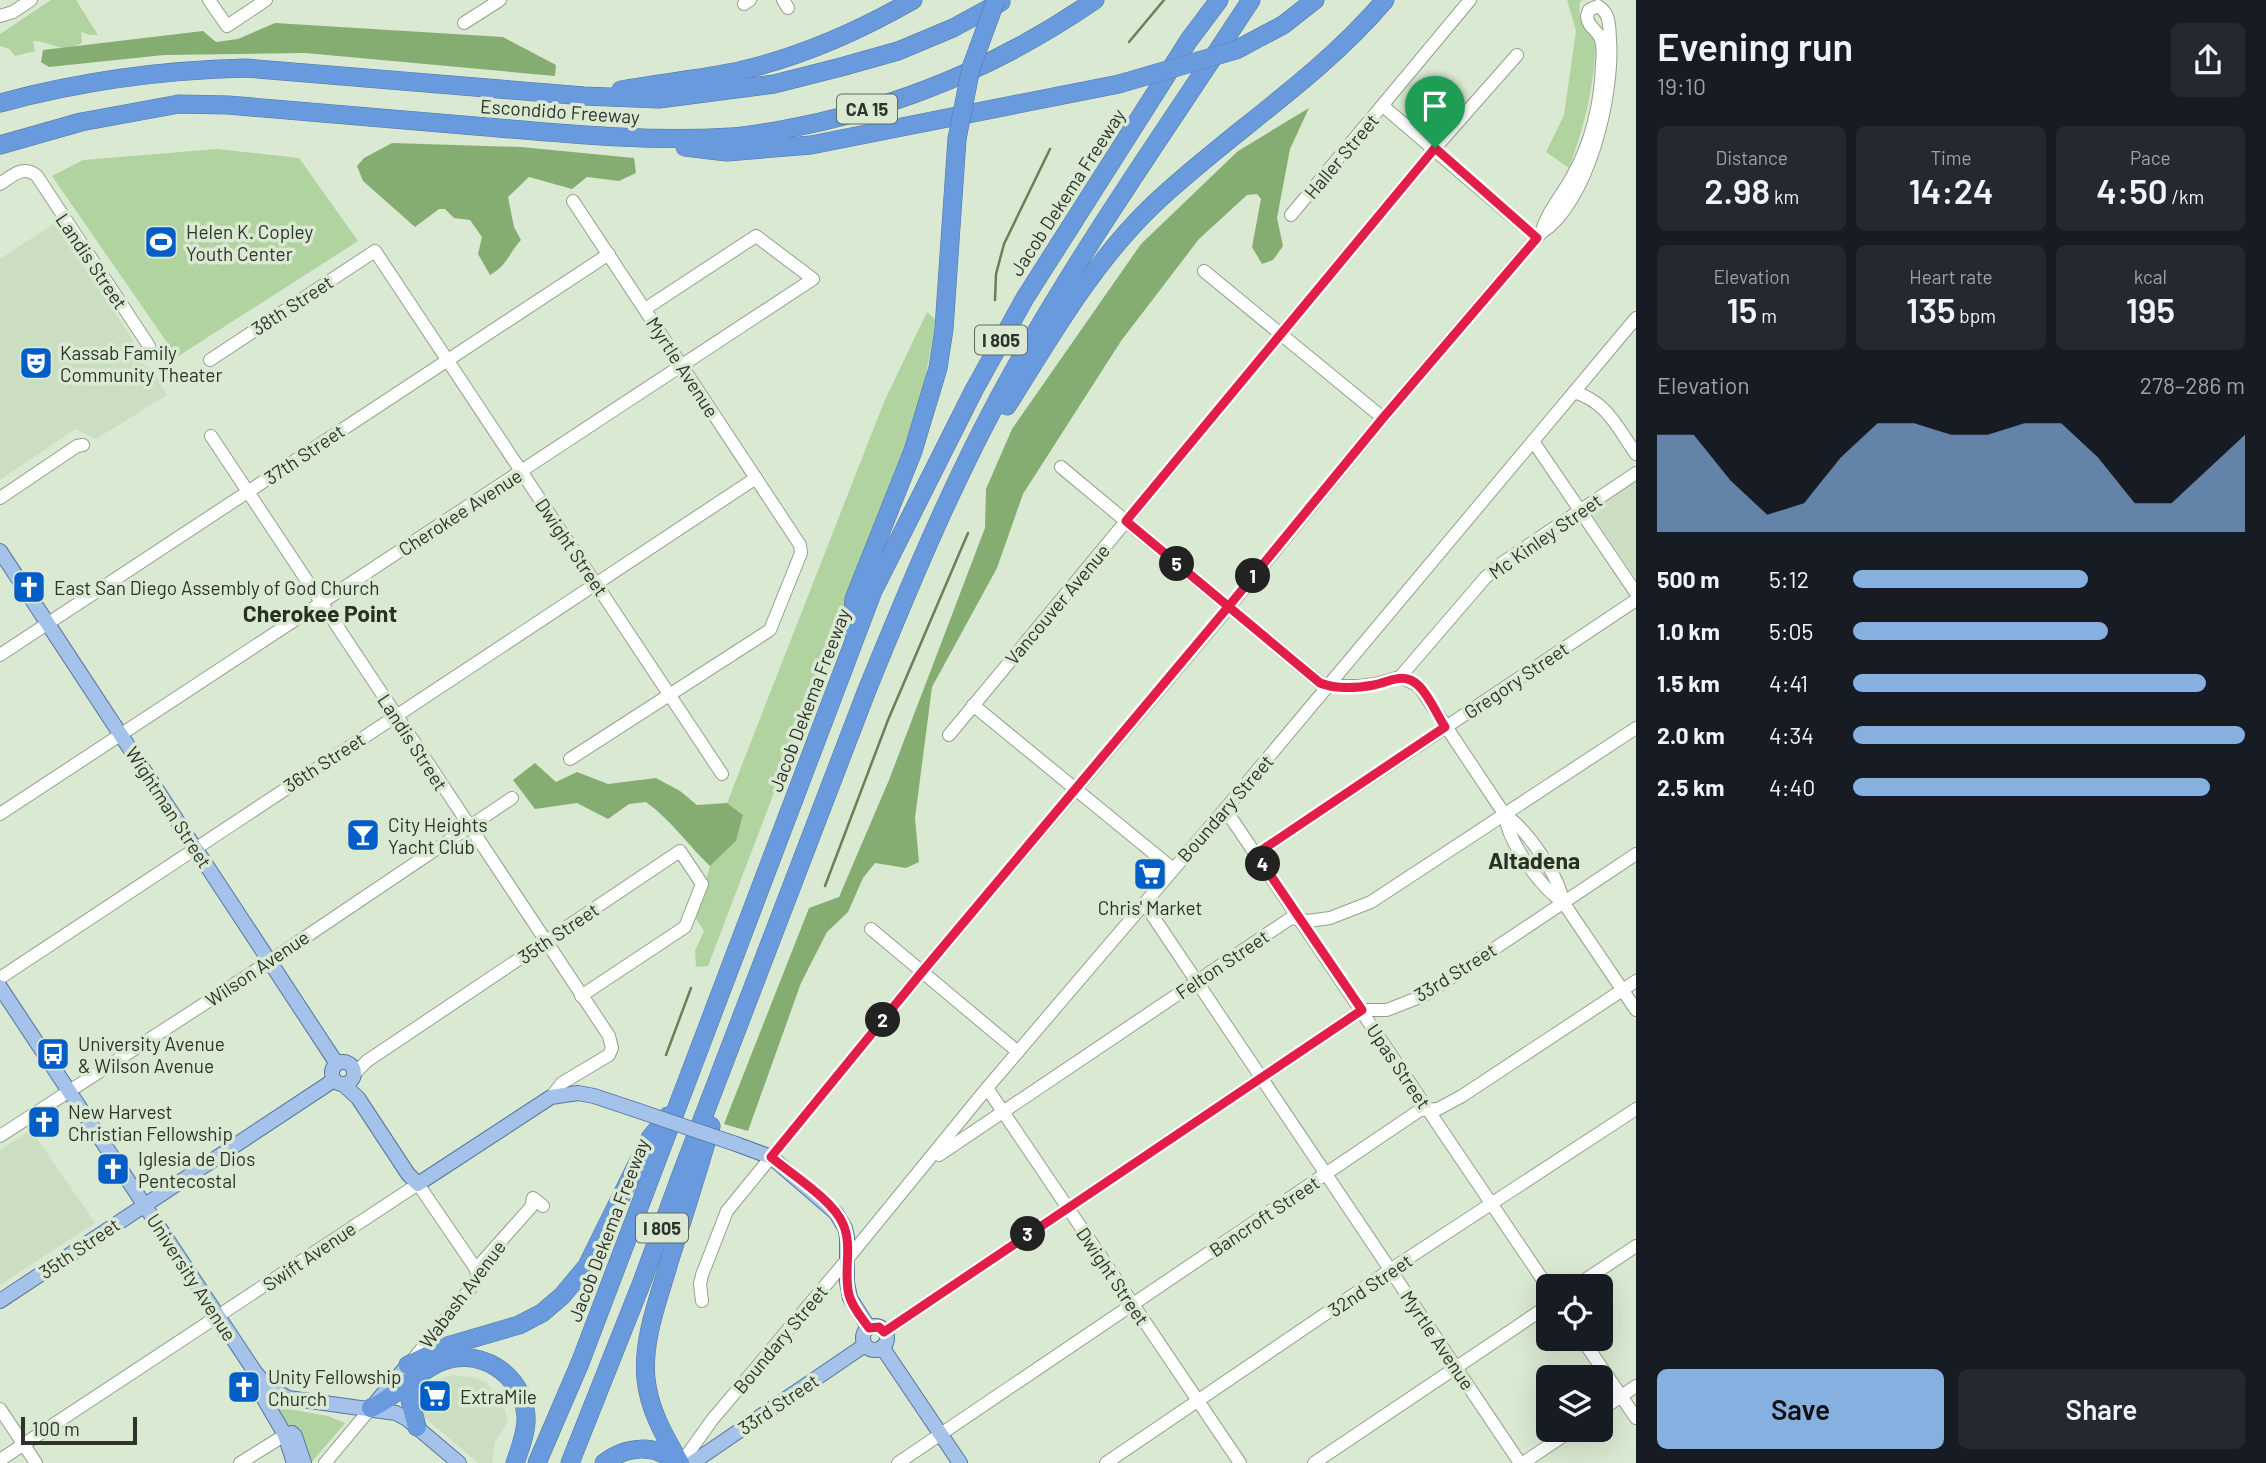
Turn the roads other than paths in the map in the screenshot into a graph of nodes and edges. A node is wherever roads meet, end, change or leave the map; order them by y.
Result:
1 (19, 0) edge
2 (31, 0) edge
3 (209, 0) edge
4 (266, 0) edge
5 (498, 0) edge
6 (913, 0) edge
7 (996, 0) edge
8 (1004, 0) edge
9 (1095, 0) edge
10 (1219, 0) edge
11 (1251, 0) edge
12 (1315, 0) edge
13 (1385, 0) edge
14 (1470, 0) edge
15 (0, 15) edge
16 (464, 23) dead end
17 (1517, 55) dead end
18 (584, 96) junction
19 (0, 103) edge
20 (1383, 106) junction
21 (615, 138) junction
22 (0, 145) edge
23 (1435, 148) junction
24 (0, 184) edge
25 (573, 201) dead end
26 (1291, 215) dead end
27 (1539, 236) junction
28 (375, 251) joint
29 (608, 254) junction
30 (1204, 271) dead end
31 (645, 309) junction
32 (1636, 318) edge
33 (1281, 333) junction
34 (149, 346) dead end
35 (447, 359) junction
36 (209, 360) dead end
37 (682, 366) junction
38 (1574, 391) junction
39 (1383, 418) junction
40 (211, 436) dead end
41 (1534, 441) junction
42 (83, 446) dead end
43 (1636, 454) edge
44 (1061, 467) dead end
45 (522, 471) junction
46 (1636, 473) edge
47 (755, 478) junction
48 (248, 492) junction
49 (0, 498) edge
50 (1580, 510) junction
51 (1126, 521) junction
52 (932, 537) junction
53 (0, 551) edge
54 (596, 583) junction
55 (1636, 593) edge
56 (1636, 600) edge
57 (321, 603) junction
58 (1228, 607) junction
59 (48, 624) junction
60 (0, 655) edge
61 (848, 657) junction
62 (1400, 677) junction
63 (1328, 686) junction
64 (670, 695) junction
65 (973, 705) junction
66 (395, 715) junction
67 (1445, 727) junction
68 (1636, 728) edge
69 (121, 735) junction
70 (948, 735) dead end
71 (570, 759) dead end
72 (722, 774) dead end
73 (1076, 789) junction
74 (512, 798) dead end
75 (1225, 809) junction
76 (0, 814) edge
77 (1504, 815) junction
78 (469, 826) junction
79 (195, 847) junction
80 (1256, 854) junction
81 (1636, 854) edge
82 (1173, 869) junction
83 (1563, 902) junction
84 (1144, 903) junction
85 (1299, 918) junction
86 (871, 929) dead end
87 (545, 941) junction
88 (269, 961) junction
89 (922, 972) junction
90 (0, 978) edge
91 (1195, 981) junction
92 (1636, 981) edge
93 (0, 987) edge
94 (1622, 990) junction
95 (751, 991) junction
96 (581, 996) junction
97 (1362, 1010) junction
98 (1387, 1010) junction
99 (1636, 1010) edge
100 (1382, 1041) junction
101 (612, 1048) joint
102 (1018, 1052) junction
103 (346, 1074) junction
104 (1261, 1078) junction
105 (987, 1088) junction
106 (69, 1091) junction
107 (551, 1097) junction
108 (677, 1105) junction
109 (1636, 1109) edge
110 (1429, 1110) junction
111 (1002, 1111) junction
112 (0, 1136) edge
113 (771, 1157) junction
114 (925, 1165) junction
115 (1326, 1174) junction
116 (418, 1184) junction
117 (144, 1205) junction
118 (1492, 1205) junction
119 (543, 1206) dead end
120 (1068, 1208) junction
121 (1636, 1246) edge
122 (847, 1260) junction
123 (476, 1269) junction
124 (1391, 1270) junction
125 (1539, 1274) edge
126 (1594, 1274) edge
127 (0, 1301) edge
128 (702, 1301) dead end
129 (1133, 1305) junction
130 (1536, 1314) edge
131 (218, 1317) junction
132 (869, 1328) junction
133 (884, 1332) junction
134 (865, 1345) junction
135 (882, 1347) junction
136 (1590, 1351) edge
137 (1456, 1367) junction
138 (414, 1370) junction
139 (255, 1372) junction
140 (1636, 1386) edge
141 (1621, 1396) junction
142 (1198, 1401) junction
143 (1613, 1402) edge
144 (371, 1408) junction
145 (0, 1409) edge
146 (1636, 1418) edge
147 (416, 1427) junction
148 (941, 1434) junction
149 (285, 1435) junction
150 (1554, 1442) edge
151 (23, 1445) junction
152 (638, 1450) junction
153 (0, 1460) edge
154 (36, 1463) edge
155 (240, 1463) edge
156 (294, 1463) edge
157 (304, 1463) edge
158 (325, 1463) edge
159 (460, 1463) edge
160 (515, 1463) edge
161 (537, 1463) edge
162 (569, 1463) edge
163 (604, 1463) edge
164 (656, 1463) edge
165 (678, 1463) edge
166 (685, 1463) edge
167 (692, 1463) edge
168 (898, 1463) edge
169 (960, 1463) edge
170 (1106, 1463) edge
171 (1240, 1463) edge
172 (1314, 1463) edge
173 (1522, 1463) edge

1 - 15 street
2 - 15 street
3 - 4 street
5 - 16 street
6 - 18 highway
7 - 61 highway, bridge
8 - 18 highway, Escondido Freeway / CA 15
9 - 21 highway, Escondido Freeway / CA 15
10 - 61 highway, Jacob Dekema Freeway / I 805
11 - 52 highway, I 805
12 - 21 highway, bridge
13 - 52 highway
14 - 20 street, Haller Street
17 - 23 street, Vancouver Avenue
18 - 19 highway, Escondido Freeway / CA 15
20 - 23 street
20 - 26 street, Haller Street
21 - 22 highway, Escondido Freeway / CA 15
23 - 27 street
23 - 33 street, Vancouver Avenue
24 - 34 street, Landis Street
25 - 29 street, Myrtle Avenue
27 - 27 street
27 - 39 street
28 - 35 street, Dwight Street
28 - 36 street, 38th Street
29 - 31 street, Myrtle Avenue
29 - 35 street, 37th Street
30 - 33 street
31 - 37 street, Myrtle Avenue
31 - 37 street, Cherokee Avenue
32 - 38 street, Boundary Street
33 - 39 street
33 - 51 street, Vancouver Avenue
35 - 45 street, Dwight Street
35 - 48 street, 37th Street
37 - 45 street, Cherokee Avenue
37 - 47 street, Myrtle Avenue
38 - 41 street, Boundary Street
38 - 43 street
39 - 58 street
40 - 48 street, Landis Street
41 - 50 street
41 - 63 street, Boundary Street
42 - 49 street
44 - 51 street
45 - 54 street, Dwight Street
45 - 57 street, Cherokee Avenue
46 - 50 street, Mc Kinley Street
47 - 54 street, 36th Street
47 - 64 street, Myrtle Avenue
48 - 57 street, Landis Street
48 - 59 street, 37th Street
50 - 55 street
50 - 62 street, Mc Kinley Street
51 - 58 street
51 - 65 street, Vancouver Avenue
52 - 95 highway, I 805
53 - 59 main road, Wightman Street
54 - 64 street, Dwight Street
54 - 66 street, 36th Street
56 - 67 street, Gregory Street
57 - 66 street, Landis Street
57 - 69 street, Cherokee Avenue
58 - 63 street
58 - 73 street
59 - 60 street, 37th Street
59 - 69 main road, Wightman Street
61 - 108 highway, Jacob Dekema Freeway / I 805
62 - 63 street
62 - 67 street
63 - 75 street, Boundary Street
64 - 71 street
64 - 72 street, Dwight Street
65 - 70 street, Vancouver Avenue
65 - 73 street
66 - 78 street, Landis Street
66 - 79 street, 36th Street
67 - 77 street
67 - 80 street, Gregory Street
68 - 77 street, Felton Street
69 - 76 street, Cherokee Avenue
69 - 79 main road, Wightman Street
73 - 82 street
73 - 89 street
74 - 78 street, Wilson Avenue
75 - 80 street, Upas Street
75 - 82 street, Boundary Street
77 - 83 street
77 - 85 street, Felton Street
78 - 87 street, Landis Street
78 - 88 street, Wilson Avenue
79 - 88 main road, Wightman Street
79 - 90 street, 36th Street
80 - 85 street, Upas Street
81 - 83 street, 33rd Street
82 - 84 street, Boundary Street
83 - 94 street
83 - 98 street, 33rd Street
84 - 91 street, Myrtle Avenue
84 - 102 street, Boundary Street
85 - 91 street, Felton Street
85 - 97 street, Upas Street
86 - 89 street
87 - 96 street, Landis Street
87 - 96 street, 35th Street
87 - 103 street, 35th Street
88 - 103 main road, Wightman Street
88 - 106 street, Wilson Avenue
89 - 102 street
89 - 113 street
91 - 104 street, Myrtle Avenue
91 - 111 street, Felton Street
92 - 94 street, Bancroft Street
93 - 106 main road, University Avenue
94 - 99 street
94 - 110 street, Bancroft Street
95 - 162 highway, I 805
95 - 165 highway
96 - 101 street, Landis Street
97 - 98 street, 33rd Street
97 - 100 street, Upas Street
97 - 104 street
98 - 100 street
100 - 110 street, Upas Street
101 - 107 street, Swift Avenue
102 - 105 street, Boundary Street
103 - 116 main road, Wightman Street
103 - 117 main road, 35th Street
104 - 115 street, Myrtle Avenue
104 - 120 street
105 - 111 street, Dwight Street
105 - 114 street, Boundary Street
106 - 112 street, Wilson Avenue
106 - 117 main road, University Avenue
107 - 113 main road, bridge
107 - 116 main road, Swift Avenue
108 - 138 highway
108 - 161 highway, Jacob Dekema Freeway / I 805
109 - 118 street, 32nd Street
110 - 115 street, Bancroft Street
110 - 118 street, Upas Street
111 - 114 street, Felton Street
111 - 120 street, Dwight Street
113 - 122 main road
113 - 128 street
114 - 122 street, Boundary Street
115 - 124 street, Myrtle Avenue
115 - 129 street, Bancroft Street
116 - 123 street, Wightman Street
116 - 131 street, Swift Avenue
117 - 127 main road, 35th Street
117 - 131 main road, University Avenue
118 - 124 street, 32nd Street
118 - 125 street, Upas Street
119 - 123 street, Wabash Avenue
120 - 129 street, Dwight Street
120 - 133 street
121 - 126 street
122 - 132 main road
122 - 166 street, Boundary Street
123 - 138 street, Wabash Avenue
124 - 137 street, Myrtle Avenue
124 - 142 street, 32nd Street
129 - 142 street, Dwight Street
129 - 148 street, Bancroft Street
130 - 137 street
131 - 139 main road, University Avenue
131 - 151 street, Swift Avenue
132 - 133 main road
132 - 134 main road
133 - 135 main road
134 - 135 main road
134 - 167 main road, 33rd Street
135 - 148 main road
136 - 141 street
137 - 172 street
137 - 173 street, Myrtle Avenue
138 - 144 highway
138 - 147 highway
138 - 160 highway
139 - 144 main road, University Avenue
139 - 149 main road
140 - 141 street
141 - 143 street
141 - 146 street
142 - 170 street, 32nd Street
142 - 171 street, Dwight Street
144 - 147 main road, University Avenue
144 - 158 street
145 - 151 street
147 - 159 main road, University Avenue
148 - 168 street, Bancroft Street
148 - 169 main road
149 - 155 street
149 - 156 main road
149 - 157 main road
150 - 173 street
151 - 153 street, Swift Avenue
151 - 154 street
152 - 163 highway
152 - 164 highway
152 - 165 highway

